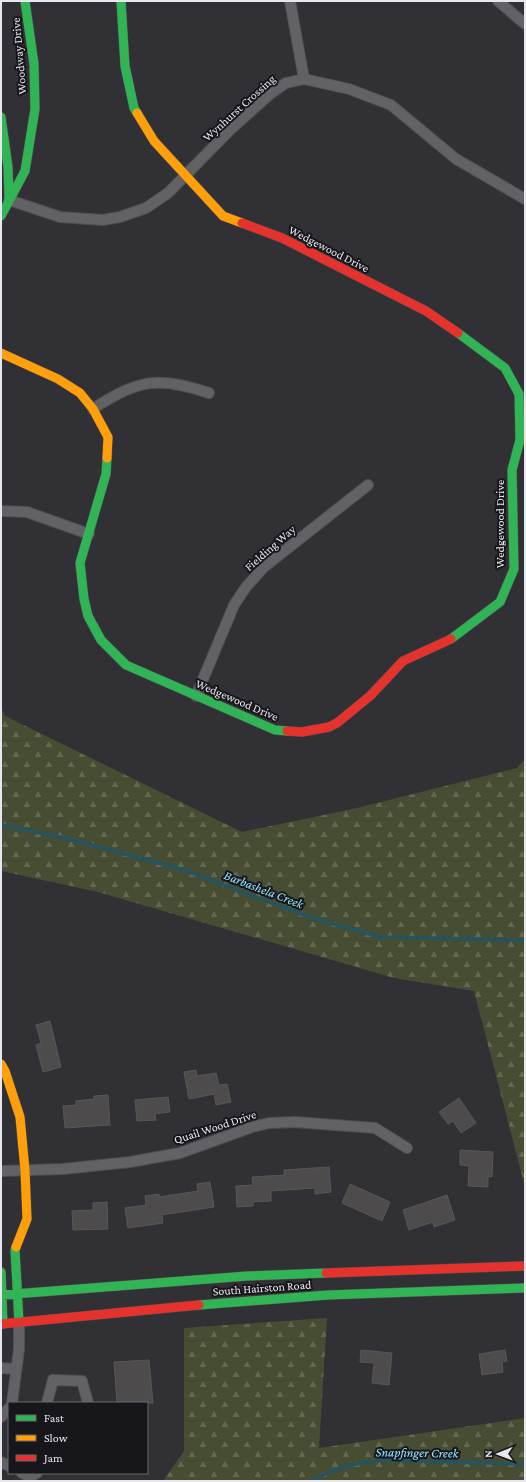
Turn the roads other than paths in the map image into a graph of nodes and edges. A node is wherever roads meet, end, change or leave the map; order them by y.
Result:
1 (25, 1) edge
2 (121, 1) edge
3 (290, 1) edge
4 (498, 1) edge
5 (525, 24) edge
6 (304, 79) junction
7 (1, 117) edge
8 (186, 176) junction
9 (525, 199) edge
10 (9, 200) junction
11 (1, 216) edge
12 (1, 353) edge
13 (209, 393) dead end
14 (93, 409) junction
15 (368, 485) dead end
16 (1, 511) edge
17 (89, 534) junction
18 (196, 696) junction
19 (1, 1064) edge
20 (407, 1148) dead end
21 (25, 1170) junction
22 (1, 1171) edge
23 (525, 1266) edge
24 (1, 1272) edge
25 (525, 1288) edge
26 (17, 1294) junction
27 (2, 1295) edge
28 (19, 1322) junction
29 (2, 1327) edge
30 (1, 1368) edge
31 (16, 1369) junction
32 (12, 1402) edge
33 (47, 1402) edge
34 (88, 1402) edge
35 (8, 1409) edge
36 (1, 1417) edge
37 (24, 1474) edge
38 (35, 1474) edge

1 - 10 street, Woodway Drive
2 - 8 street, Wedgewood Drive
3 - 6 street
4 - 5 street
6 - 8 street, Wynhurst Crossing
6 - 9 street, Wynhurst Crossing
7 - 10 street, Woodway Drive
8 - 10 street, Wynhurst Crossing
8 - 18 street, Wedgewood Drive
10 - 11 street, Woodway Drive
12 - 14 street, Wedgewood Drive
13 - 14 street
14 - 17 street, Wedgewood Drive
15 - 18 street, Fielding Way
16 - 17 street
17 - 18 street, Wedgewood Drive
19 - 21 street
20 - 21 street, Quail Wood Drive
21 - 22 street, Quail Wood Drive
21 - 26 street
23 - 26 street, South Hairston Road
24 - 27 street
25 - 28 street, South Hairston Road
26 - 27 street, South Hairston Road
26 - 28 street
27 - 29 street
28 - 29 street, South Hairston Road
28 - 31 street
30 - 31 street
31 - 32 street
33 - 34 street
35 - 36 street
37 - 38 street

